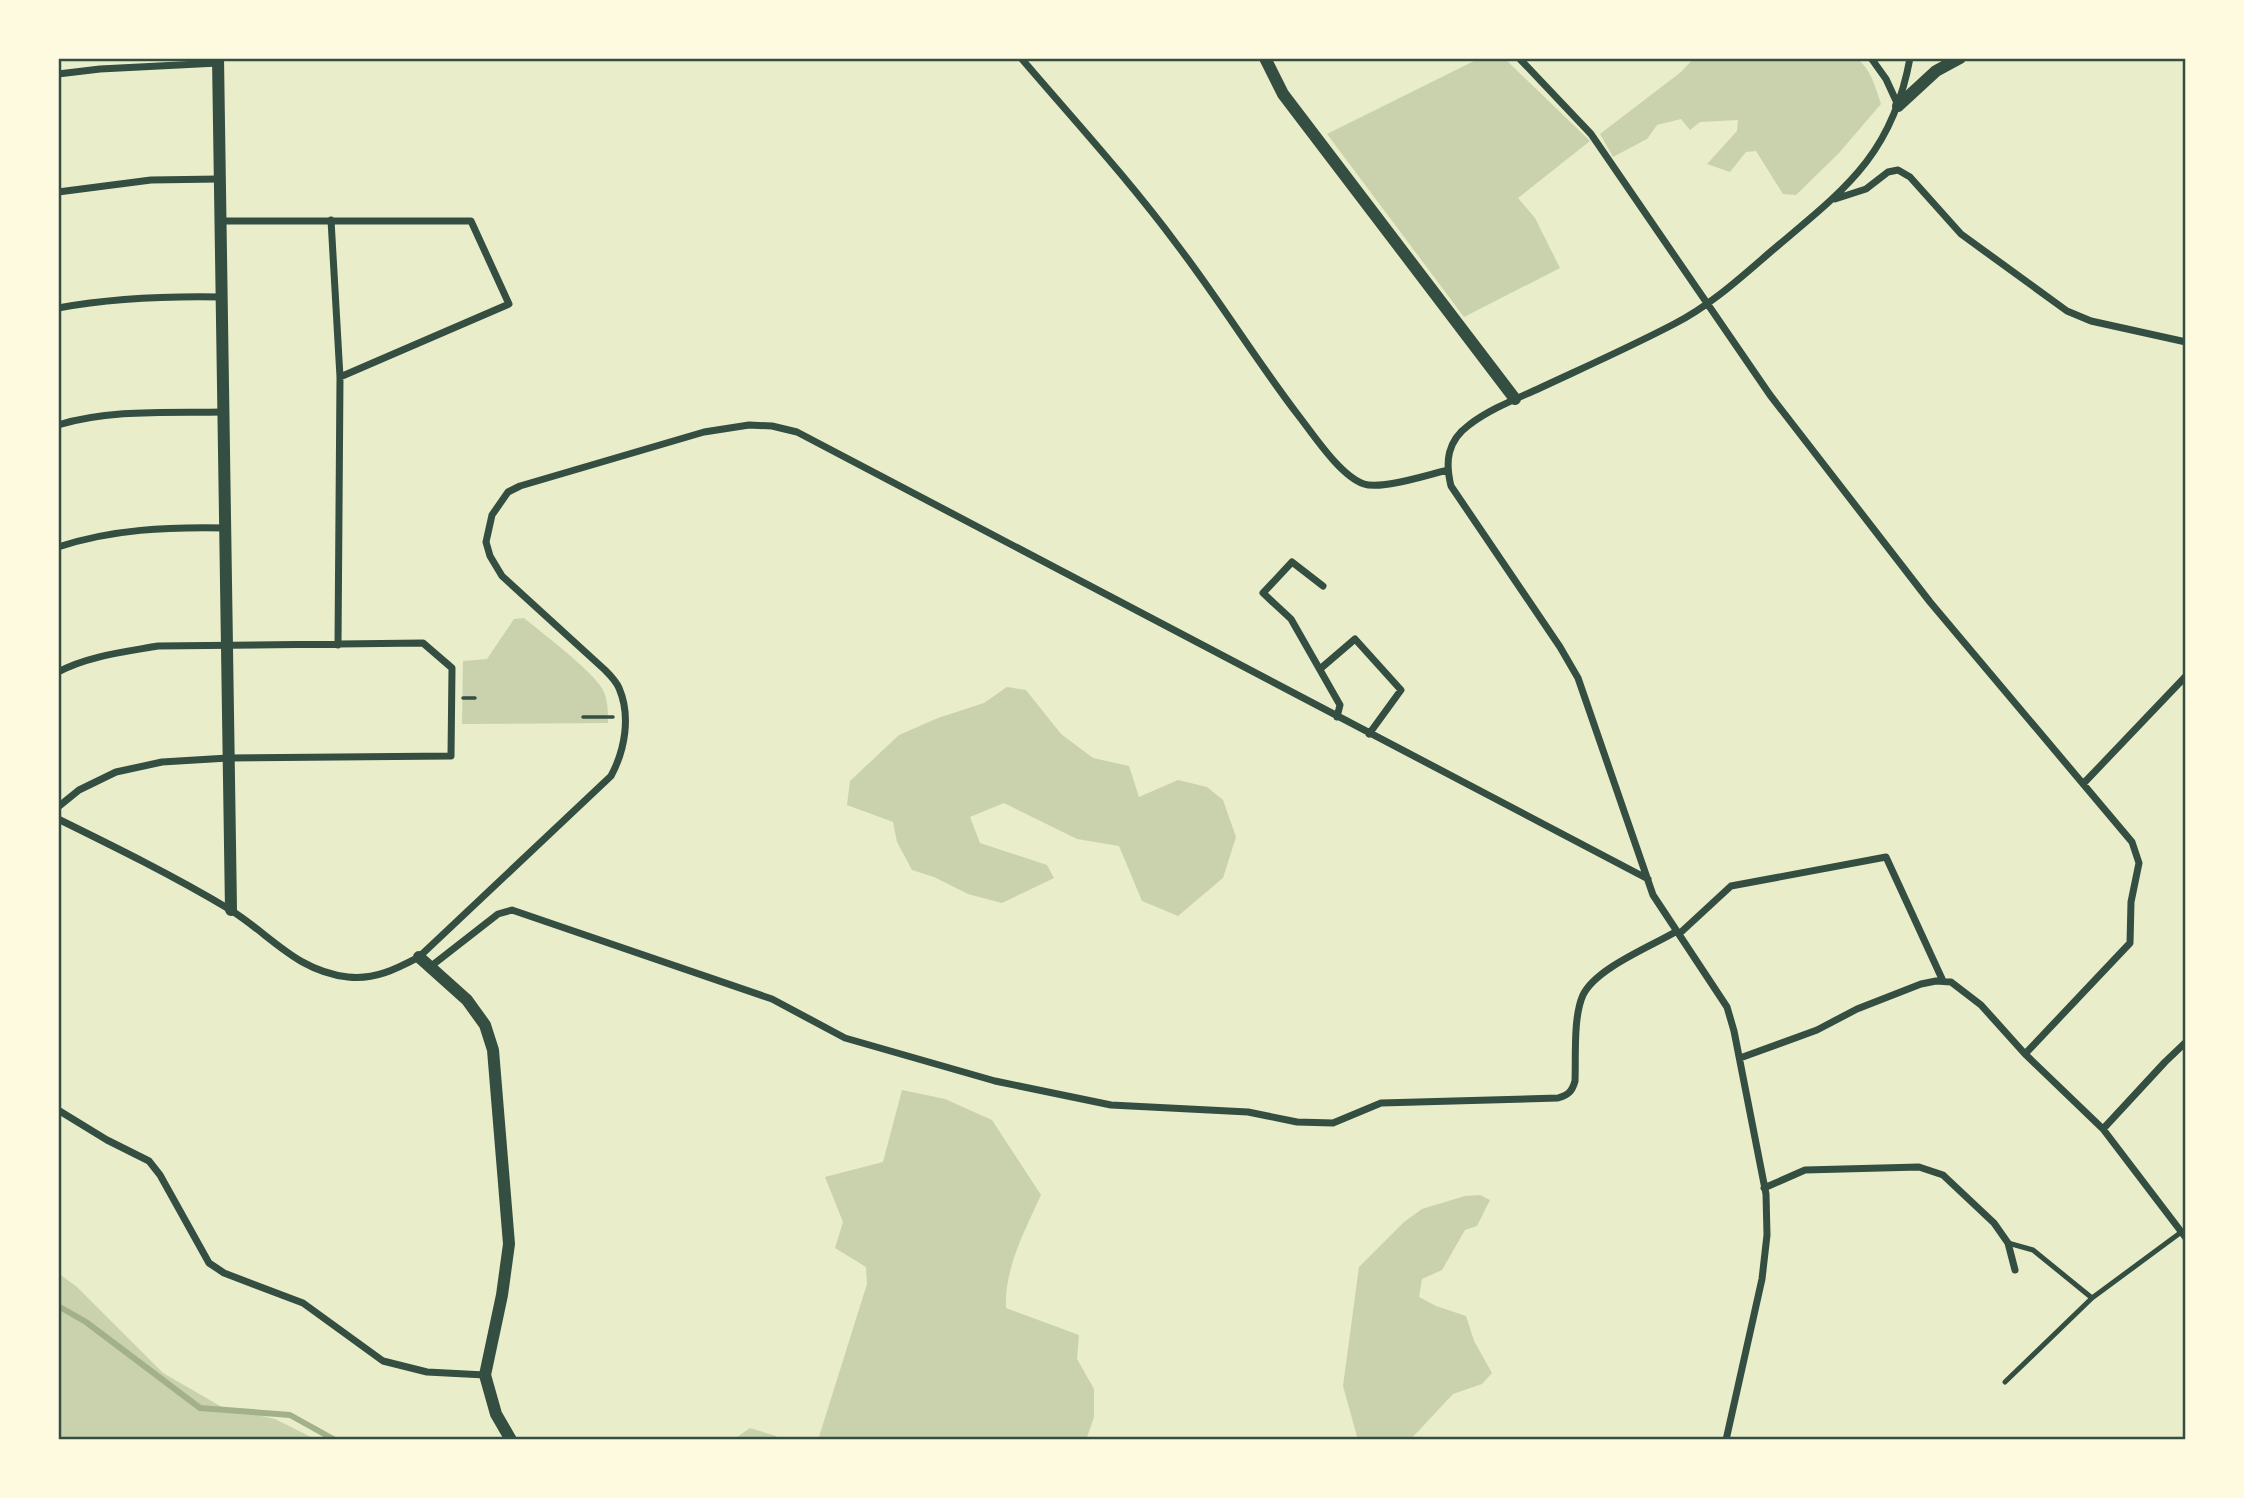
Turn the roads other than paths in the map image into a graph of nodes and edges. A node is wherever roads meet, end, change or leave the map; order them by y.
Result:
1 (1021, 58) edge
2 (1265, 58) edge
3 (1519, 58) edge
4 (1871, 58) edge
5 (1910, 58) edge
6 (1960, 58) edge
7 (218, 61) edge
8 (58, 74) edge
9 (1898, 106) junction
10 (219, 179) junction
11 (58, 192) edge
12 (1832, 200) junction
13 (331, 220) junction
14 (220, 222) junction
15 (221, 297) junction
16 (1708, 305) junction
17 (58, 308) edge
18 (2186, 342) edge
19 (340, 377) junction
20 (1515, 399) junction
21 (223, 412) junction
22 (58, 425) edge
23 (1447, 470) junction
24 (225, 528) junction
25 (58, 547) edge
26 (1323, 586) dead end
27 (338, 645) junction
28 (226, 646) junction
29 (1320, 669) junction
30 (58, 672) edge
31 (2186, 676) edge
32 (1337, 717) junction
33 (1369, 734) junction
34 (228, 758) junction
35 (2083, 784) junction
36 (58, 807) edge
37 (58, 819) edge
38 (1648, 879) junction
39 (231, 910) junction
40 (1678, 932) junction
41 (419, 957) junction
42 (430, 967) junction
43 (1943, 981) junction
44 (2186, 1042) edge
45 (2025, 1054) junction
46 (1740, 1058) junction
47 (58, 1110) edge
48 (2104, 1129) junction
49 (1764, 1188) junction
50 (2183, 1236) edge
51 (2008, 1243) junction
52 (2015, 1270) dead end
53 (2092, 1298) junction
54 (485, 1375) junction
55 (2005, 1382) dead end
56 (511, 1440) edge
57 (1726, 1440) edge

1 - 23 street
2 - 20 street
3 - 16 street
4 - 9 street
5 - 9 street
6 - 9 street
7 - 8 street
7 - 10 street
9 - 12 street
10 - 11 street
10 - 14 street
12 - 16 street
12 - 18 street
13 - 14 street
13 - 19 street
13 - 19 street
14 - 15 street
15 - 17 street
15 - 21 street
16 - 20 street
16 - 35 street
19 - 27 street
20 - 23 street
21 - 22 street
21 - 24 street
23 - 38 street
24 - 25 street
24 - 28 street
26 - 29 street
27 - 28 street
27 - 34 street
28 - 30 street
28 - 34 street
29 - 32 street
29 - 33 street
31 - 35 street
32 - 33 street
32 - 41 street
33 - 38 street
34 - 36 street
34 - 39 street
35 - 45 street
37 - 39 street
38 - 40 street
39 - 41 street
40 - 42 street
40 - 43 street
40 - 46 street
41 - 42 street
42 - 54 street
43 - 45 street
43 - 46 street
44 - 48 street
45 - 48 street
46 - 49 street
47 - 54 street
48 - 50 street
49 - 51 street
49 - 57 street
50 - 53 lane
51 - 52 street
51 - 53 lane
53 - 55 lane
54 - 56 street

